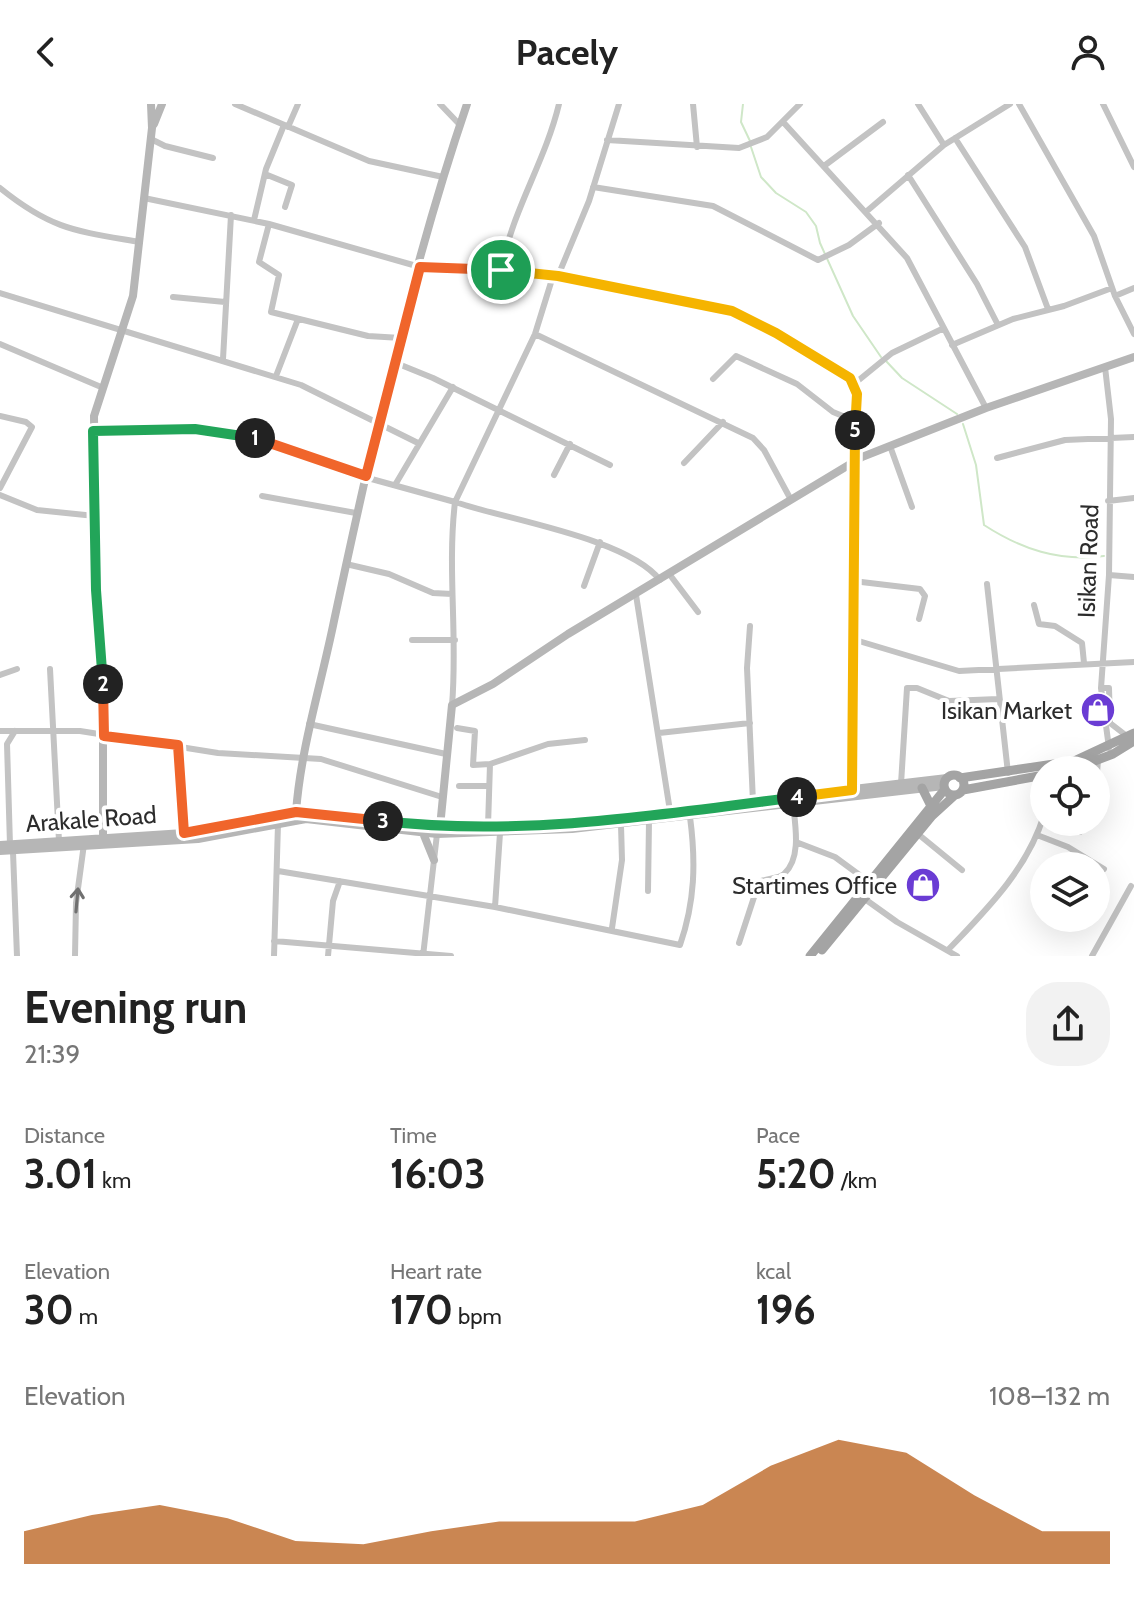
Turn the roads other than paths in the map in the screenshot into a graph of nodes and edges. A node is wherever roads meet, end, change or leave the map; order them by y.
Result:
1 (151, 104) edge
2 (162, 104) edge
3 (235, 104) edge
4 (298, 104) edge
5 (440, 104) edge
6 (467, 104) edge
7 (559, 104) edge
8 (619, 104) edge
9 (693, 104) edge
10 (800, 104) edge
11 (918, 104) edge
12 (1010, 104) edge
13 (1019, 104) edge
14 (1103, 104) edge
15 (251, 107) edge
16 (883, 122) dead end
17 (784, 123) junction
18 (460, 125) junction
19 (286, 126) junction
20 (152, 128) junction
21 (955, 138) junction
22 (151, 139) junction
23 (607, 140) junction
24 (944, 145) junction
25 (697, 147) junction
26 (213, 158) dead end
27 (824, 166) junction
28 (1134, 167) edge
29 (265, 174) junction
30 (908, 175) junction
31 (443, 177) junction
32 (593, 187) junction
33 (0, 188) edge
34 (144, 198) junction
35 (285, 207) dead end
36 (867, 211) junction
37 (231, 215) junction
38 (254, 220) junction
39 (879, 223) junction
40 (269, 224) junction
41 (140, 242) junction
42 (420, 267) junction
43 (501, 270) junction
44 (555, 276) junction
45 (1112, 288) junction
46 (1134, 288) edge
47 (0, 293) edge
48 (1115, 296) junction
49 (173, 297) dead end
50 (225, 302) junction
51 (1048, 309) junction
52 (298, 319) junction
53 (998, 325) junction
54 (944, 328) junction
55 (124, 330) junction
56 (535, 334) junction
57 (1134, 334) edge
58 (401, 338) junction
59 (0, 344) edge
60 (952, 345) junction
61 (1134, 357) edge
62 (223, 359) junction
63 (396, 363) junction
64 (1105, 367) junction
65 (276, 376) junction
66 (713, 379) dead end
67 (854, 384) junction
68 (101, 387) junction
69 (453, 387) junction
70 (986, 408) junction
71 (501, 411) junction
72 (0, 416) edge
73 (379, 421) junction
74 (855, 421) junction
75 (723, 422) junction
76 (93, 431) junction
77 (1134, 437) edge
78 (1110, 440) junction
79 (418, 443) junction
80 (570, 444) junction
81 (890, 446) junction
82 (997, 458) dead end
83 (854, 462) junction
84 (684, 463) dead end
85 (610, 465) dead end
86 (554, 475) dead end
87 (366, 476) junction
88 (395, 485) junction
89 (0, 488) edge
90 (0, 495) edge
91 (262, 496) dead end
92 (790, 498) junction
93 (1134, 498) edge
94 (1108, 501) junction
95 (455, 502) junction
96 (912, 507) dead end
97 (356, 513) junction
98 (95, 516) junction
99 (600, 542) junction
100 (346, 564) junction
101 (670, 575) junction
102 (1109, 575) junction
103 (1134, 577) edge
104 (661, 581) junction
105 (853, 581) junction
106 (987, 584) dead end
107 (584, 586) dead end
108 (452, 594) junction
109 (636, 595) junction
110 (1034, 605) dead end
111 (698, 612) dead end
112 (919, 619) dead end
113 (750, 626) dead end
114 (852, 639) junction
115 (412, 640) dead end
116 (455, 640) junction
117 (1101, 662) junction
118 (1134, 662) edge
119 (1084, 663) junction
120 (17, 669) dead end
121 (50, 669) dead end
122 (995, 671) junction
123 (0, 675) edge
124 (1101, 688) junction
125 (998, 699) junction
126 (452, 705) junction
127 (750, 723) junction
128 (309, 724) junction
129 (457, 728) dead end
130 (52, 730) junction
131 (15, 731) junction
132 (0, 732) edge
133 (659, 733) junction
134 (104, 736) junction
135 (1132, 737) edge
136 (585, 740) dead end
137 (7, 744) junction
138 (178, 745) junction
139 (1111, 751) junction
140 (446, 754) junction
141 (302, 756) junction
142 (1104, 756) edge
143 (490, 764) junction
144 (1008, 773) junction
145 (960, 778) junction
146 (1030, 778) edge
147 (901, 784) junction
148 (945, 784) junction
149 (459, 786) dead end
150 (489, 786) junction
151 (922, 788) junction
152 (852, 790) junction
153 (959, 792) junction
154 (4, 793) edge
155 (442, 797) junction
156 (753, 802) junction
157 (793, 804) junction
158 (931, 806) junction
159 (296, 812) junction
160 (672, 816) junction
161 (690, 817) junction
162 (364, 821) junction
163 (649, 821) junction
164 (278, 823) junction
165 (621, 825) junction
166 (488, 826) junction
167 (572, 826) junction
168 (230, 829) junction
169 (439, 831) junction
170 (184, 833) junction
171 (423, 833) junction
172 (500, 833) junction
173 (918, 834) junction
174 (103, 836) junction
175 (1036, 836) edge
176 (1040, 836) edge
177 (59, 841) junction
178 (796, 842) junction
179 (84, 844) junction
180 (8, 847) edge
181 (0, 851) edge
182 (1076, 852) edge
183 (434, 860) junction
184 (962, 870) dead end
185 (278, 871) junction
186 (340, 881) junction
187 (869, 882) junction
188 (1131, 886) dead end
189 (648, 891) dead end
190 (431, 897) junction
191 (863, 897) junction
192 (495, 907) junction
193 (612, 928) junction
194 (274, 941) junction
195 (739, 943) dead end
196 (680, 945) junction
197 (330, 948) junction
198 (945, 949) junction
199 (423, 955) edge
200 (17, 956) edge
201 (75, 956) edge
202 (274, 956) edge
203 (328, 956) edge
204 (451, 956) edge
205 (678, 956) edge
206 (810, 956) edge
207 (818, 956) edge
208 (935, 956) edge
209 (957, 956) edge
210 (1092, 956) edge

1 - 20 main road
2 - 20 main road
3 - 15 street
4 - 19 street
5 - 18 street
6 - 18 main road
7 - 43 street
8 - 23 street
9 - 25 street
10 - 17 street
11 - 24 street
12 - 21 street
13 - 45 street
14 - 28 street
15 - 19 street
16 - 27 street
17 - 25 street
17 - 27 street
18 - 31 main road
19 - 29 street
19 - 31 street
20 - 22 main road
21 - 24 street
21 - 51 street
22 - 26 street
22 - 34 main road
23 - 25 street
23 - 32 street
24 - 30 street
27 - 36 street
29 - 35 street
29 - 38 street
30 - 36 street
30 - 53 street
31 - 42 main road
32 - 39 street
32 - 44 street
33 - 41 street
34 - 37 street
34 - 41 main road
36 - 39 street
37 - 38 street
37 - 50 street
38 - 40 street
39 - 54 street
40 - 42 street
40 - 52 street
41 - 55 main road
42 - 43 street
42 - 58 main road
43 - 44 street
44 - 56 street
44 - 67 street
45 - 48 street
45 - 51 street
46 - 48 street
47 - 55 street
48 - 57 street
49 - 50 street
50 - 62 street
51 - 53 street
52 - 58 street
52 - 65 street
53 - 60 street
54 - 60 street
54 - 67 street
55 - 62 street
55 - 68 main road
56 - 71 street
56 - 75 street
58 - 63 main road
59 - 68 street
60 - 70 street
61 - 64 main road
62 - 65 street
63 - 69 street
63 - 73 main road
64 - 70 main road
64 - 78 street, Isikan Road
65 - 73 street
66 - 74 street
67 - 74 street
68 - 76 main road
69 - 71 street
69 - 79 street
70 - 81 main road
71 - 80 street
71 - 95 street
72 - 89 street
73 - 79 street
73 - 87 main road
74 - 83 street
75 - 84 street
75 - 92 street
76 - 87 street
76 - 98 main road
77 - 78 street
78 - 82 street
78 - 94 street, Isikan Road
79 - 88 street
80 - 85 street
80 - 86 street
81 - 83 main road
81 - 96 street
83 - 92 main road
83 - 105 street
87 - 88 street
87 - 97 main road
88 - 95 street
90 - 98 street
91 - 97 street
92 - 101 main road
93 - 94 street
94 - 102 street, Isikan Road
95 - 99 street
95 - 108 street
97 - 100 main road
98 - 134 main road
99 - 104 street
99 - 107 street
100 - 108 street
100 - 128 main road
101 - 104 main road
101 - 111 street
102 - 103 street
102 - 117 street, Isikan Road
104 - 109 main road
105 - 112 street
105 - 114 street
106 - 122 street
108 - 116 street
109 - 126 main road
109 - 133 street
110 - 119 street
113 - 127 street
114 - 122 street
114 - 152 street
115 - 116 street
116 - 126 street
117 - 118 street
117 - 119 street
117 - 124 street, Isikan Road
119 - 122 street
120 - 123 street
121 - 130 street
122 - 125 street
124 - 135 street
124 - 139 street, Isikan Road
125 - 144 street
125 - 147 street
126 - 140 main road
127 - 133 street
127 - 156 street
128 - 140 street
128 - 141 main road
129 - 143 street
130 - 131 street
130 - 134 street
130 - 177 street
131 - 132 street
131 - 137 street
132 - 137 street
133 - 160 street
134 - 138 street
134 - 174 main road
135 - 139 main road
136 - 143 street
137 - 154 street
138 - 141 street
138 - 170 street
139 - 142 main road
139 - 144 main road
140 - 155 main road
141 - 155 street
141 - 159 main road
143 - 150 street
144 - 145 main road
145 - 148 main road
145 - 153 main road
146 - 153 main road
147 - 148 main road, Arakale Road
147 - 152 main road, Arakale Road
148 - 151 main road, Arakale Road
148 - 153 main road
148 - 158 main road
149 - 150 street
150 - 166 street
151 - 157 main road, Arakale Road
151 - 158 main road
152 - 156 main road, Arakale Road
153 - 173 main road
154 - 180 street
155 - 169 main road
156 - 160 main road, Arakale Road
157 - 161 main road, Arakale Road
157 - 178 street
158 - 187 main road
159 - 162 main road, Arakale Road
159 - 168 main road, Arakale Road
160 - 161 main road, Arakale Road
160 - 163 main road, Arakale Road
160 - 167 main road, Arakale Road
161 - 196 street
162 - 164 main road, Arakale Road
162 - 169 main road, Arakale Road
162 - 171 main road, Arakale Road
163 - 165 main road, Arakale Road
163 - 189 street
164 - 168 main road, Arakale Road
164 - 185 street
165 - 167 main road, Arakale Road
165 - 193 street
166 - 167 main road, Arakale Road
166 - 169 main road, Arakale Road
167 - 172 main road, Arakale Road
168 - 170 main road, Arakale Road
168 - 179 main road, Arakale Road
169 - 171 main road, Arakale Road
169 - 172 main road, Arakale Road
169 - 183 street
170 - 174 main road, Arakale Road
171 - 183 main road
172 - 192 street
173 - 184 street
173 - 191 main road
174 - 177 main road, Arakale Road
175 - 198 street
176 - 182 street
177 - 180 main road, Arakale Road
178 - 187 street
178 - 195 street
179 - 180 main road, Arakale Road
201 -> 179 street
180 - 181 main road, Arakale Road
180 - 200 street
183 - 190 street
185 - 186 street
185 - 194 street
186 - 190 street
186 - 197 street
187 - 191 main road
188 - 210 street
190 - 192 street
190 - 199 street
191 - 198 street
191 - 206 main road
191 - 207 main road
192 - 193 street
193 - 196 street
194 - 197 street
194 - 202 street
196 - 205 street
197 - 199 street
197 - 203 street
198 - 208 street
198 - 209 street
199 - 204 street

